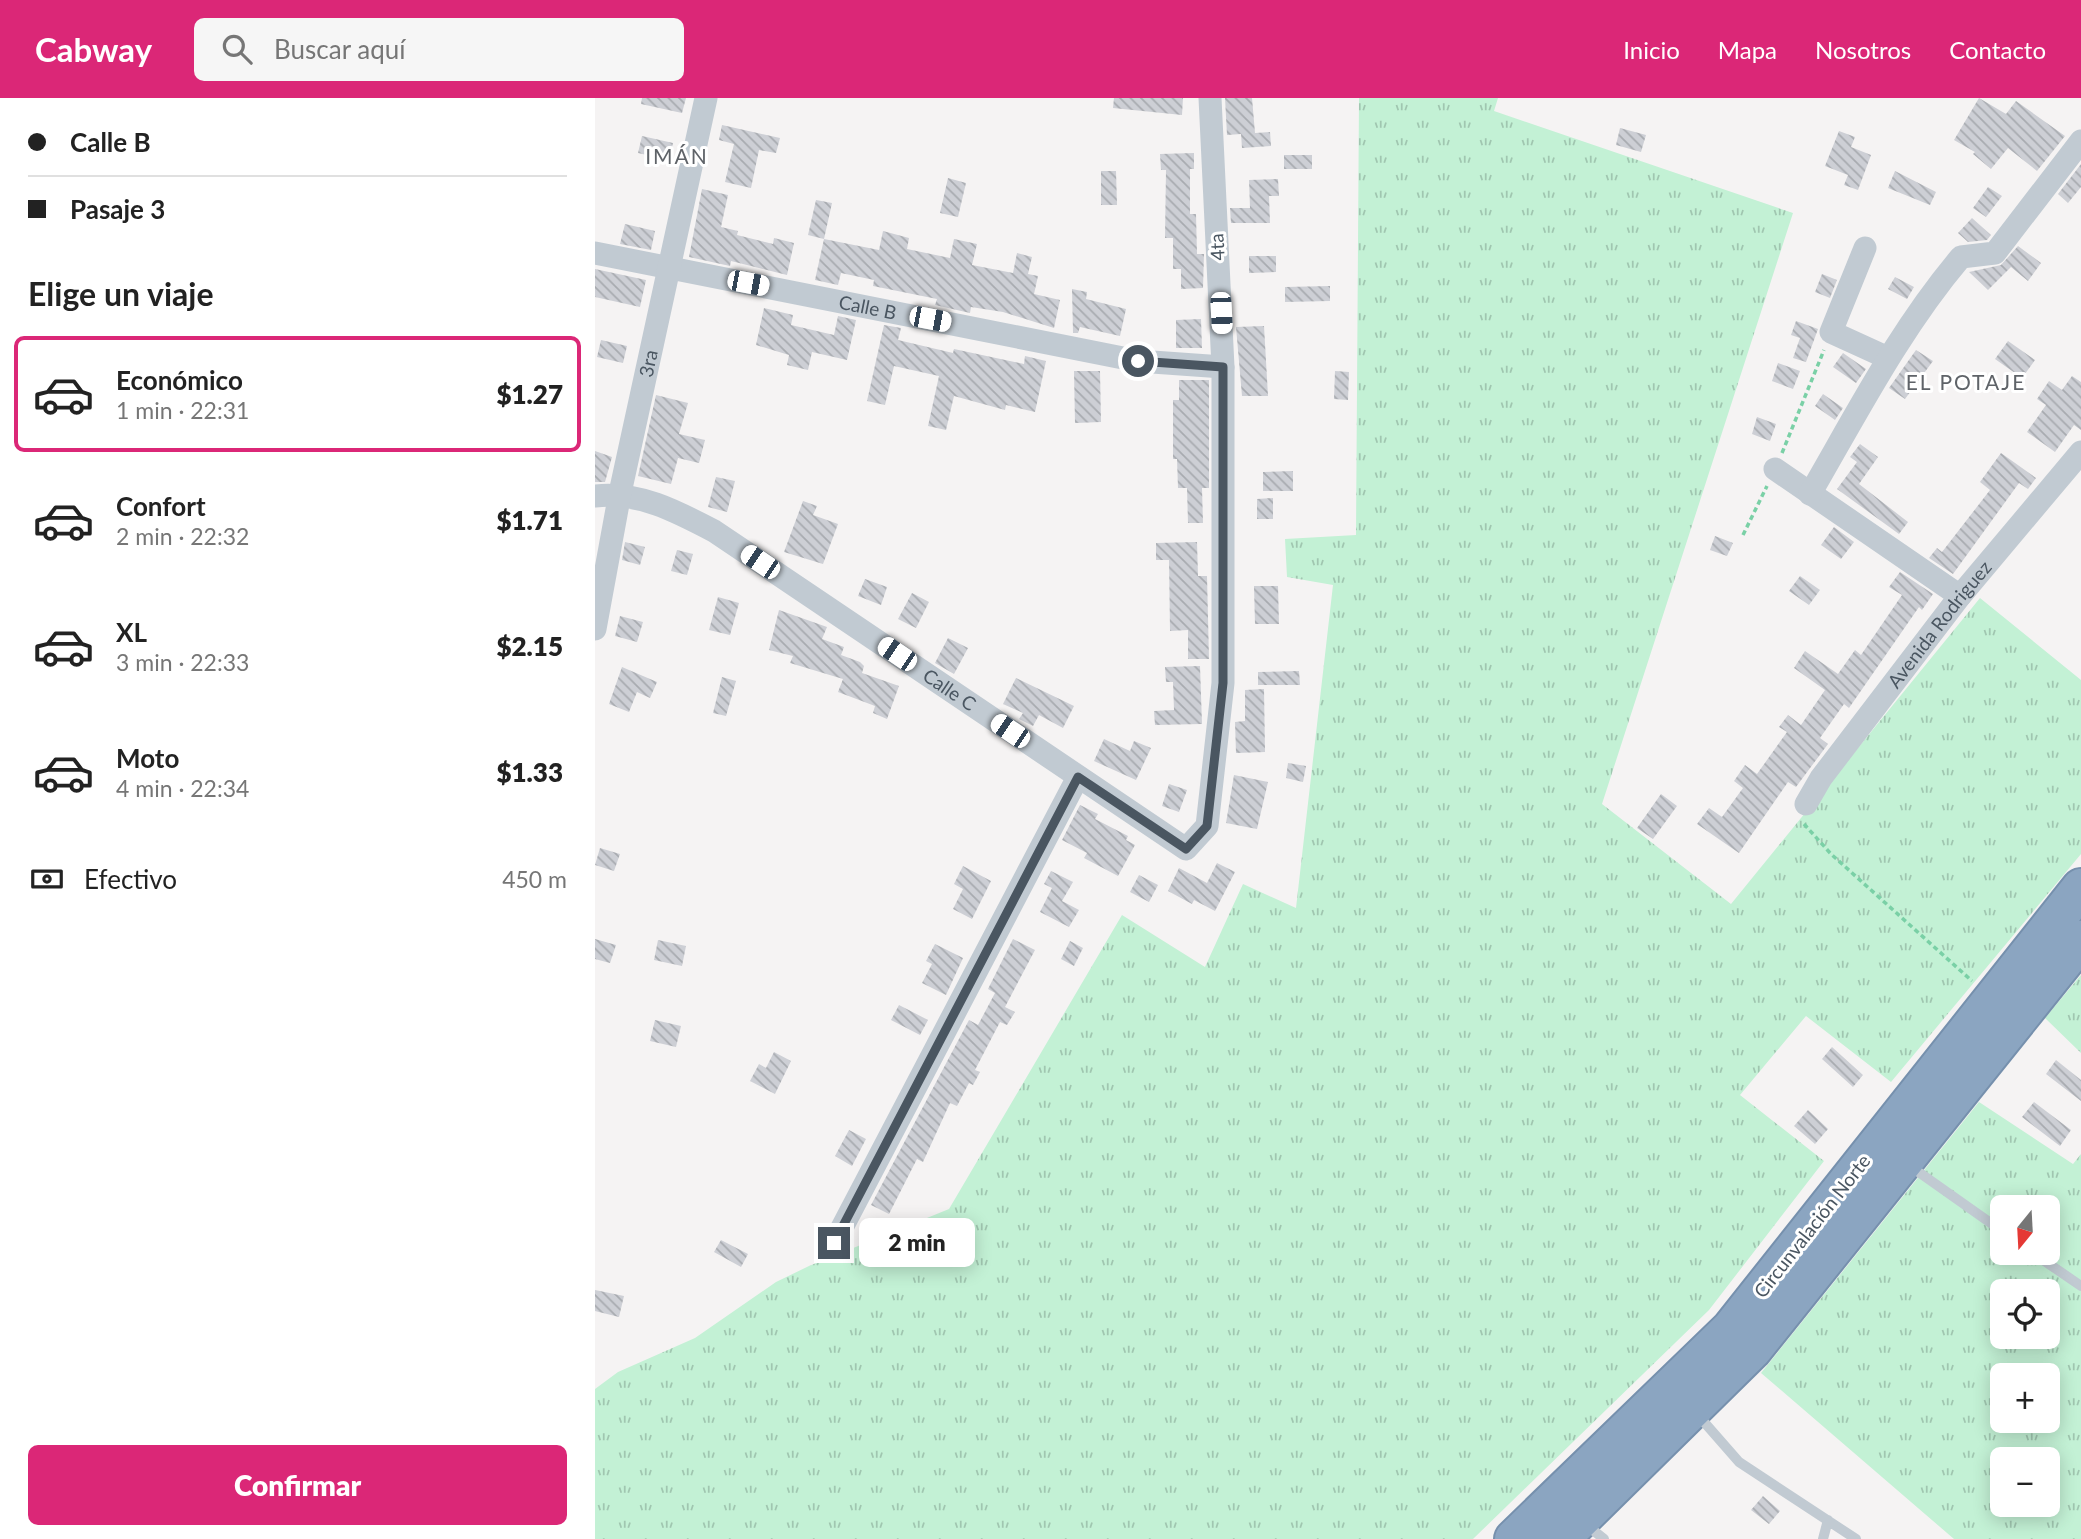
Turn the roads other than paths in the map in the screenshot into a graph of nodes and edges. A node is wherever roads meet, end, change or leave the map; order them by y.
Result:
1 (706, 98) edge
2 (1210, 98) edge
3 (2081, 141) edge
4 (1865, 248) dead end
5 (595, 253) edge
6 (670, 268) junction
7 (1888, 358) junction
8 (1223, 367) junction
9 (2081, 452) edge
10 (1775, 469) road end
11 (620, 494) junction
12 (1810, 494) junction
13 (595, 496) edge
14 (1960, 596) junction
15 (595, 629) edge
16 (1078, 777) junction
17 (1806, 804) road end
18 (1186, 849) joint
19 (2081, 887) edge
20 (2081, 940) edge
21 (1904, 1162) junction
22 (1990, 1223) edge
23 (834, 1243) dead end
24 (2050, 1265) edge
25 (2081, 1286) edge
26 (1693, 1409) junction
27 (1828, 1520) junction
28 (1581, 1532) edge
29 (1514, 1539) edge
30 (1823, 1539) edge
31 (1856, 1539) edge

1 - 6 street, 3ra
2 - 8 street, 4ta
3 - 7 street
4 - 7 street
5 - 6 street, Calle B
6 - 8 street, Calle B
6 - 11 street, 3ra
7 - 12 street
8 - 18 street, 4ta
9 - 14 street, Avenida Rodriguez
10 - 12 street
11 - 13 street, Calle C
11 - 15 street, 3ra
11 - 16 street, Calle C
12 - 14 street
14 - 17 street, Avenida Rodriguez
16 - 18 street, Calle C
16 - 23 street
19 - 29 highway, Circunvalación Norte
20 - 21 highway, Circunvalación Norte
21 - 22 lane
21 - 26 highway, Circunvalación Norte
24 - 25 lane
26 - 27 lane
26 - 28 highway, Circunvalación Norte
27 - 30 lane
27 - 31 lane

